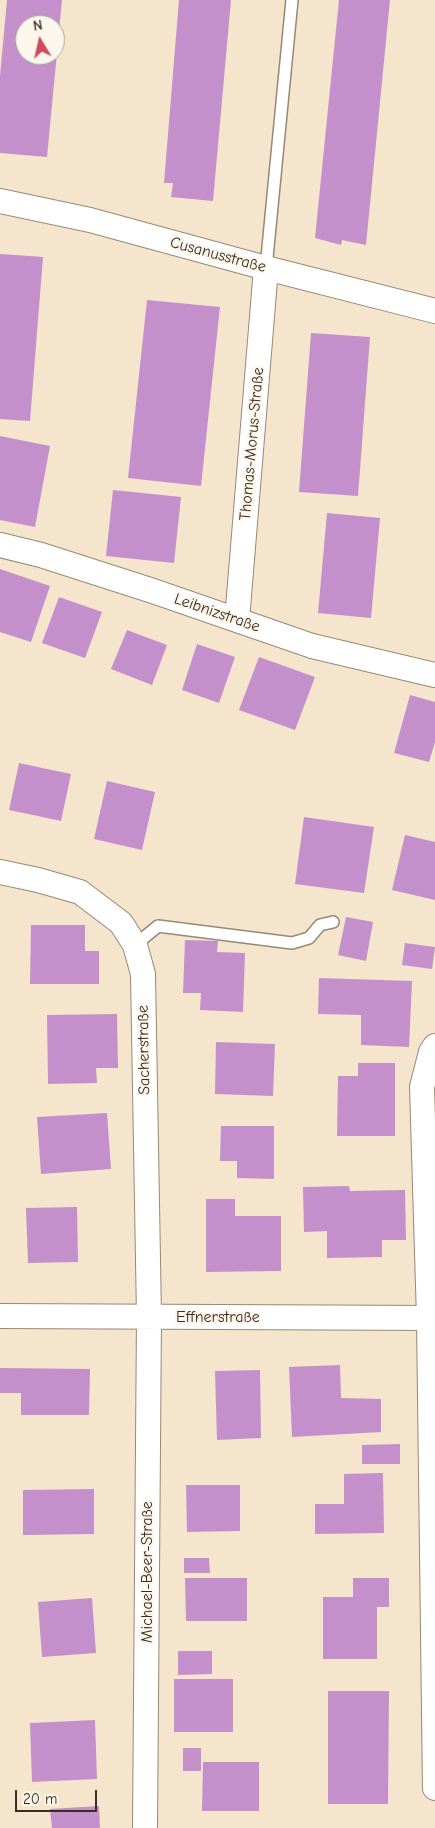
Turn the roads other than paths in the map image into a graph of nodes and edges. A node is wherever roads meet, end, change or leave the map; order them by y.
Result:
1 (292, 0) edge
2 (0, 201) edge
3 (266, 268) junction
4 (435, 311) edge
5 (0, 545) edge
6 (238, 620) junction
7 (435, 675) edge
8 (0, 872) edge
9 (333, 922) dead end
10 (135, 945) junction
11 (435, 1046) edge
12 (0, 1316) edge
13 (149, 1317) junction
14 (432, 1318) edge
15 (435, 1788) edge
16 (145, 1828) edge

1 - 3 lane
2 - 3 street, Cusanusstraße
3 - 4 street, Cusanusstraße
3 - 6 street, Thomas-Morus-Straße
5 - 6 street, Leibnizstraße
6 - 7 street, Leibnizstraße
8 - 10 street, Sacherstraße
9 - 10 lane
10 - 13 street, Sacherstraße
11 - 14 street
12 - 13 street, Effnerstraße
13 - 14 street, Effnerstraße
13 - 16 street, Michael-Beer-Straße
14 - 15 street

